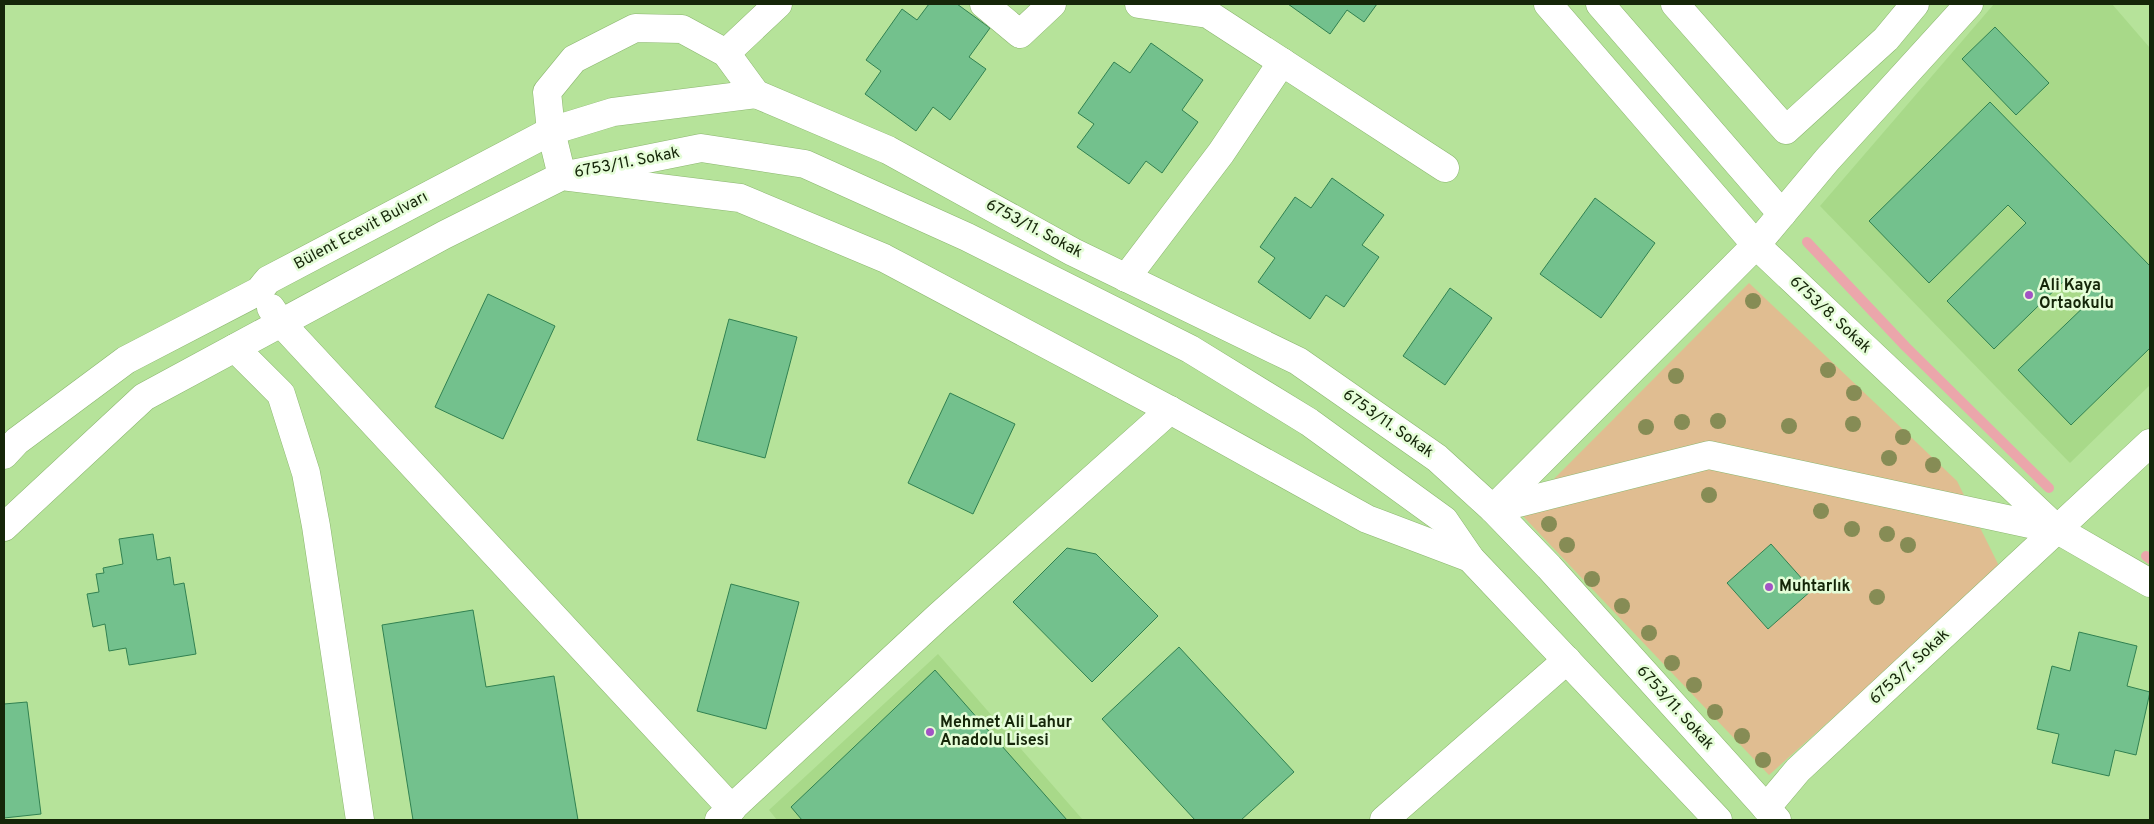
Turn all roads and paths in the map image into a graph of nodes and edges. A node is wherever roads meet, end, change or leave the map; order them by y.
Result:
1 (778, 4) edge
2 (984, 4) edge
3 (1052, 4) edge
4 (1139, 4) edge
5 (1548, 4) edge
6 (1600, 4) edge
7 (1675, 4) edge
8 (1915, 4) edge
9 (1969, 4) edge
10 (726, 52) junction
11 (1282, 62) junction
12 (756, 94) junction
13 (551, 131) junction
14 (1445, 168) dead end
15 (562, 176) junction
16 (1782, 214) junction
17 (1756, 245) junction
18 (1126, 278) junction
19 (259, 291) junction
20 (281, 323) junction
21 (235, 348) junction
22 (1170, 410) junction
23 (2150, 443) edge
24 (4, 455) edge
25 (1494, 509) junction
26 (4, 527) edge
27 (2058, 530) junction
28 (1470, 558) junction
29 (2150, 583) edge
30 (1567, 660) junction
31 (725, 814) edge
32 (1771, 814) edge
33 (360, 820) edge
34 (1384, 820) edge
35 (1718, 820) edge

1 - 10 street
2 - 3 street
4 - 11 street
5 - 17 street, 6753/8. Sokak
6 - 16 street
7 - 8 street
9 - 16 street
10 - 12 street, 6753/11. Sokak
10 - 13 street, 6753/11. Sokak
11 - 14 street
11 - 18 street
12 - 13 street, Bülent Ecevit Bulvarı
12 - 18 street, 6753/11. Sokak
13 - 15 street, 6753/11. Sokak
13 - 19 street, Bülent Ecevit Bulvarı
15 - 20 street
15 - 22 street
15 - 28 street, 6753/11. Sokak
16 - 17 street
17 - 25 street
17 - 27 street, 6753/8. Sokak
18 - 25 street, 6753/11. Sokak
19 - 20 street
19 - 24 street, Bülent Ecevit Bulvarı
20 - 21 street
20 - 31 street
21 - 26 street
21 - 33 street
22 - 28 street
22 - 31 street
23 - 27 street, 6753/7. Sokak
25 - 27 street
25 - 32 street, 6753/11. Sokak
27 - 29 street, 6753/8. Sokak
27 - 32 street, 6753/7. Sokak
28 - 30 street, 6753/11. Sokak
30 - 34 street
30 - 35 street, 6753/11. Sokak

